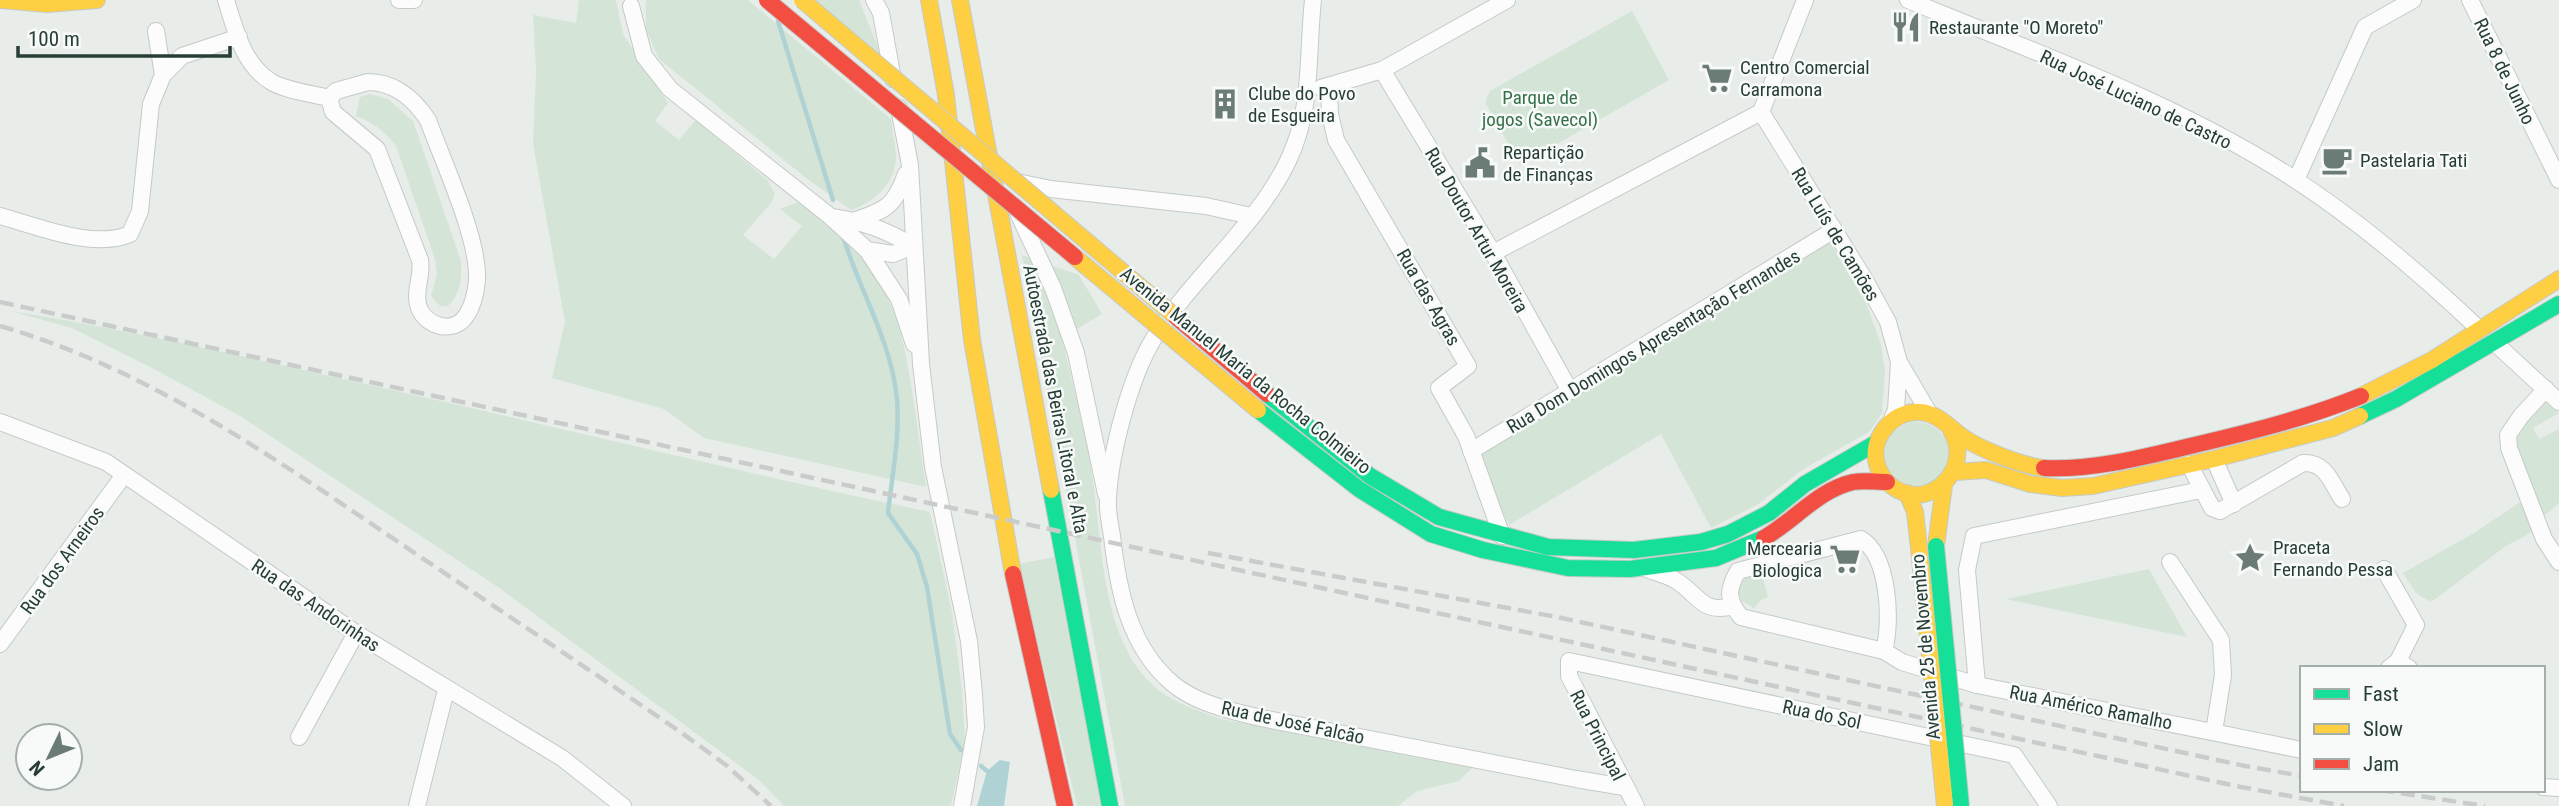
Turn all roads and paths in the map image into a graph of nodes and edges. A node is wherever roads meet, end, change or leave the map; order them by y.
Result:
1 (1, 0) edge
2 (97, 0) edge
3 (226, 0) edge
4 (399, 0) edge
5 (414, 0) edge
6 (767, 0) edge
7 (802, 0) edge
8 (874, 0) edge
9 (929, 0) edge
10 (960, 0) edge
11 (1313, 0) edge
12 (1507, 0) edge
13 (1805, 0) edge
14 (1908, 0) edge
15 (2413, 0) edge
16 (2470, 0) edge
17 (632, 2) edge
18 (156, 31) dead end
19 (239, 37) junction
20 (1382, 70) junction
21 (163, 75) junction
22 (1329, 88) junction
23 (1308, 89) junction
24 (329, 98) junction
25 (1761, 112) junction
26 (909, 165) junction
27 (2559, 179) edge
28 (2296, 180) junction
29 (1014, 182) junction
30 (1017, 211) junction
31 (0, 216) edge
32 (1251, 216) junction
33 (831, 217) junction
34 (856, 220) junction
35 (1834, 230) junction
36 (913, 246) junction
37 (867, 250) junction
38 (1493, 253) junction
39 (2559, 279) edge
40 (2559, 304) edge
41 (2479, 329) junction
42 (2495, 342) junction
43 (1899, 362) junction
44 (921, 364) junction
45 (2546, 389) junction
46 (1570, 391) junction
47 (2559, 401) edge
48 (1930, 413) junction
49 (1892, 419) junction
50 (0, 422) edge
51 (1949, 426) junction
52 (1876, 443) junction
53 (1471, 452) junction
54 (2214, 459) junction
55 (2189, 464) junction
56 (124, 475) junction
57 (1949, 479) junction
58 (1887, 482) junction
59 (2201, 490) junction
60 (1907, 493) junction
61 (2342, 499) dead end
62 (1107, 500) junction
63 (2234, 504) junction
64 (1502, 536) junction
65 (1751, 545) junction
66 (2170, 562) dead end
67 (2559, 562) edge
68 (1644, 568) junction
69 (2384, 569) dead end
70 (1738, 571) junction
71 (1732, 606) junction
72 (356, 633) junction
73 (0, 644) edge
74 (1884, 651) junction
75 (1569, 661) joint
76 (2399, 665) edge
77 (1977, 685) junction
78 (446, 690) junction
79 (2214, 732) junction
80 (299, 737) dead end
81 (2300, 750) edge
82 (1624, 787) junction
83 (417, 806) edge
84 (623, 806) edge
85 (962, 806) edge
86 (1065, 806) edge
87 (1110, 806) edge
88 (1636, 806) edge
89 (1945, 806) edge
90 (1961, 806) edge
91 (2049, 806) edge

1 - 2 main road
3 - 19 street
4 - 5 street
6 - 30 main road, Avenida Manuel Maria da Rocha Colmieiro, bridge
7 - 29 main road, Avenida Manuel Maria da Rocha Colmieiro, bridge
8 - 26 street
9 - 86 main road
10 - 87 main road, Autoestrada das Beiras Litoral e Alta
11 - 23 street, Rua de José Falcão
12 - 20 street
13 - 25 street
14 - 28 street, Rua José Luciano de Castro
15 - 28 street
16 - 27 street, Rua 8 de Junho
17 - 33 street
18 - 21 street
19 - 21 street
19 - 24 street
20 - 22 street
20 - 38 street, Rua Doutor Artur Moreira
21 - 31 street
22 - 23 street
22 - 53 street, Rua das Agras
23 - 32 street, Rua de José Falcão
24 - 24 street
25 - 35 street, Rua Luís de Camões
25 - 38 street
26 - 34 street
26 - 36 street
28 - 41 street, Rua José Luciano de Castro
29 - 32 street
29 - 64 main road, Avenida Manuel Maria da Rocha Colmieiro, bridge
30 - 62 street
30 - 68 main road, Avenida Manuel Maria da Rocha Colmieiro, bridge
32 - 62 street, Rua de José Falcão
33 - 34 street
33 - 37 street
34 - 36 street
35 - 43 street, Rua Luís de Camões
35 - 46 street, Rua Dom Domingos Apresentação Fernandes
36 - 37 street
36 - 44 street
37 - 44 street
38 - 46 street, Rua Doutor Artur Moreira
39 - 41 main road
40 - 42 main road
41 - 51 main road
42 - 45 street
42 - 54 main road
43 - 48 street, Rua Luís de Camões
43 - 49 street, Rua Luís de Camões
44 - 85 street
45 - 47 street
45 - 67 street
46 - 53 street, Rua Dom Domingos Apresentação Fernandes
48 - 49 main road
48 - 51 main road
49 - 52 main road
50 - 56 street, Rua das Andorinhas
51 - 57 main road
52 - 58 main road
52 - 64 main road, Avenida Manuel Maria da Rocha Colmieiro
53 - 64 street, Rua das Agras
54 - 55 main road
54 - 63 street
55 - 57 main road
55 - 59 street
56 - 72 street, Rua das Andorinhas
56 - 73 street, Rua dos Arneiros
57 - 60 main road
57 - 90 main road, Avenida 25 de Novembro, bridge
58 - 60 main road
58 - 65 main road, Avenida Manuel Maria da Rocha Colmieiro
59 - 63 street
59 - 77 street
60 - 89 main road, Avenida 25 de Novembro, bridge
61 - 63 street
62 - 82 street, Rua de José Falcão
65 - 68 main road, Avenida Manuel Maria da Rocha Colmieiro
65 - 70 street
66 - 79 street
68 - 71 street, Rua Américo Ramalho
69 - 76 street
70 - 71 street
70 - 74 street
71 - 74 street, Rua Américo Ramalho
72 - 78 street, Rua das Andorinhas
72 - 80 street
74 - 77 street, Rua Américo Ramalho
75 - 82 street, Rua Principal
75 - 91 street, Rua do Sol
77 - 79 street, Rua Américo Ramalho
78 - 83 street
78 - 84 street, Rua das Andorinhas
79 - 81 street, Rua Américo Ramalho
82 - 88 street, Rua Principal

